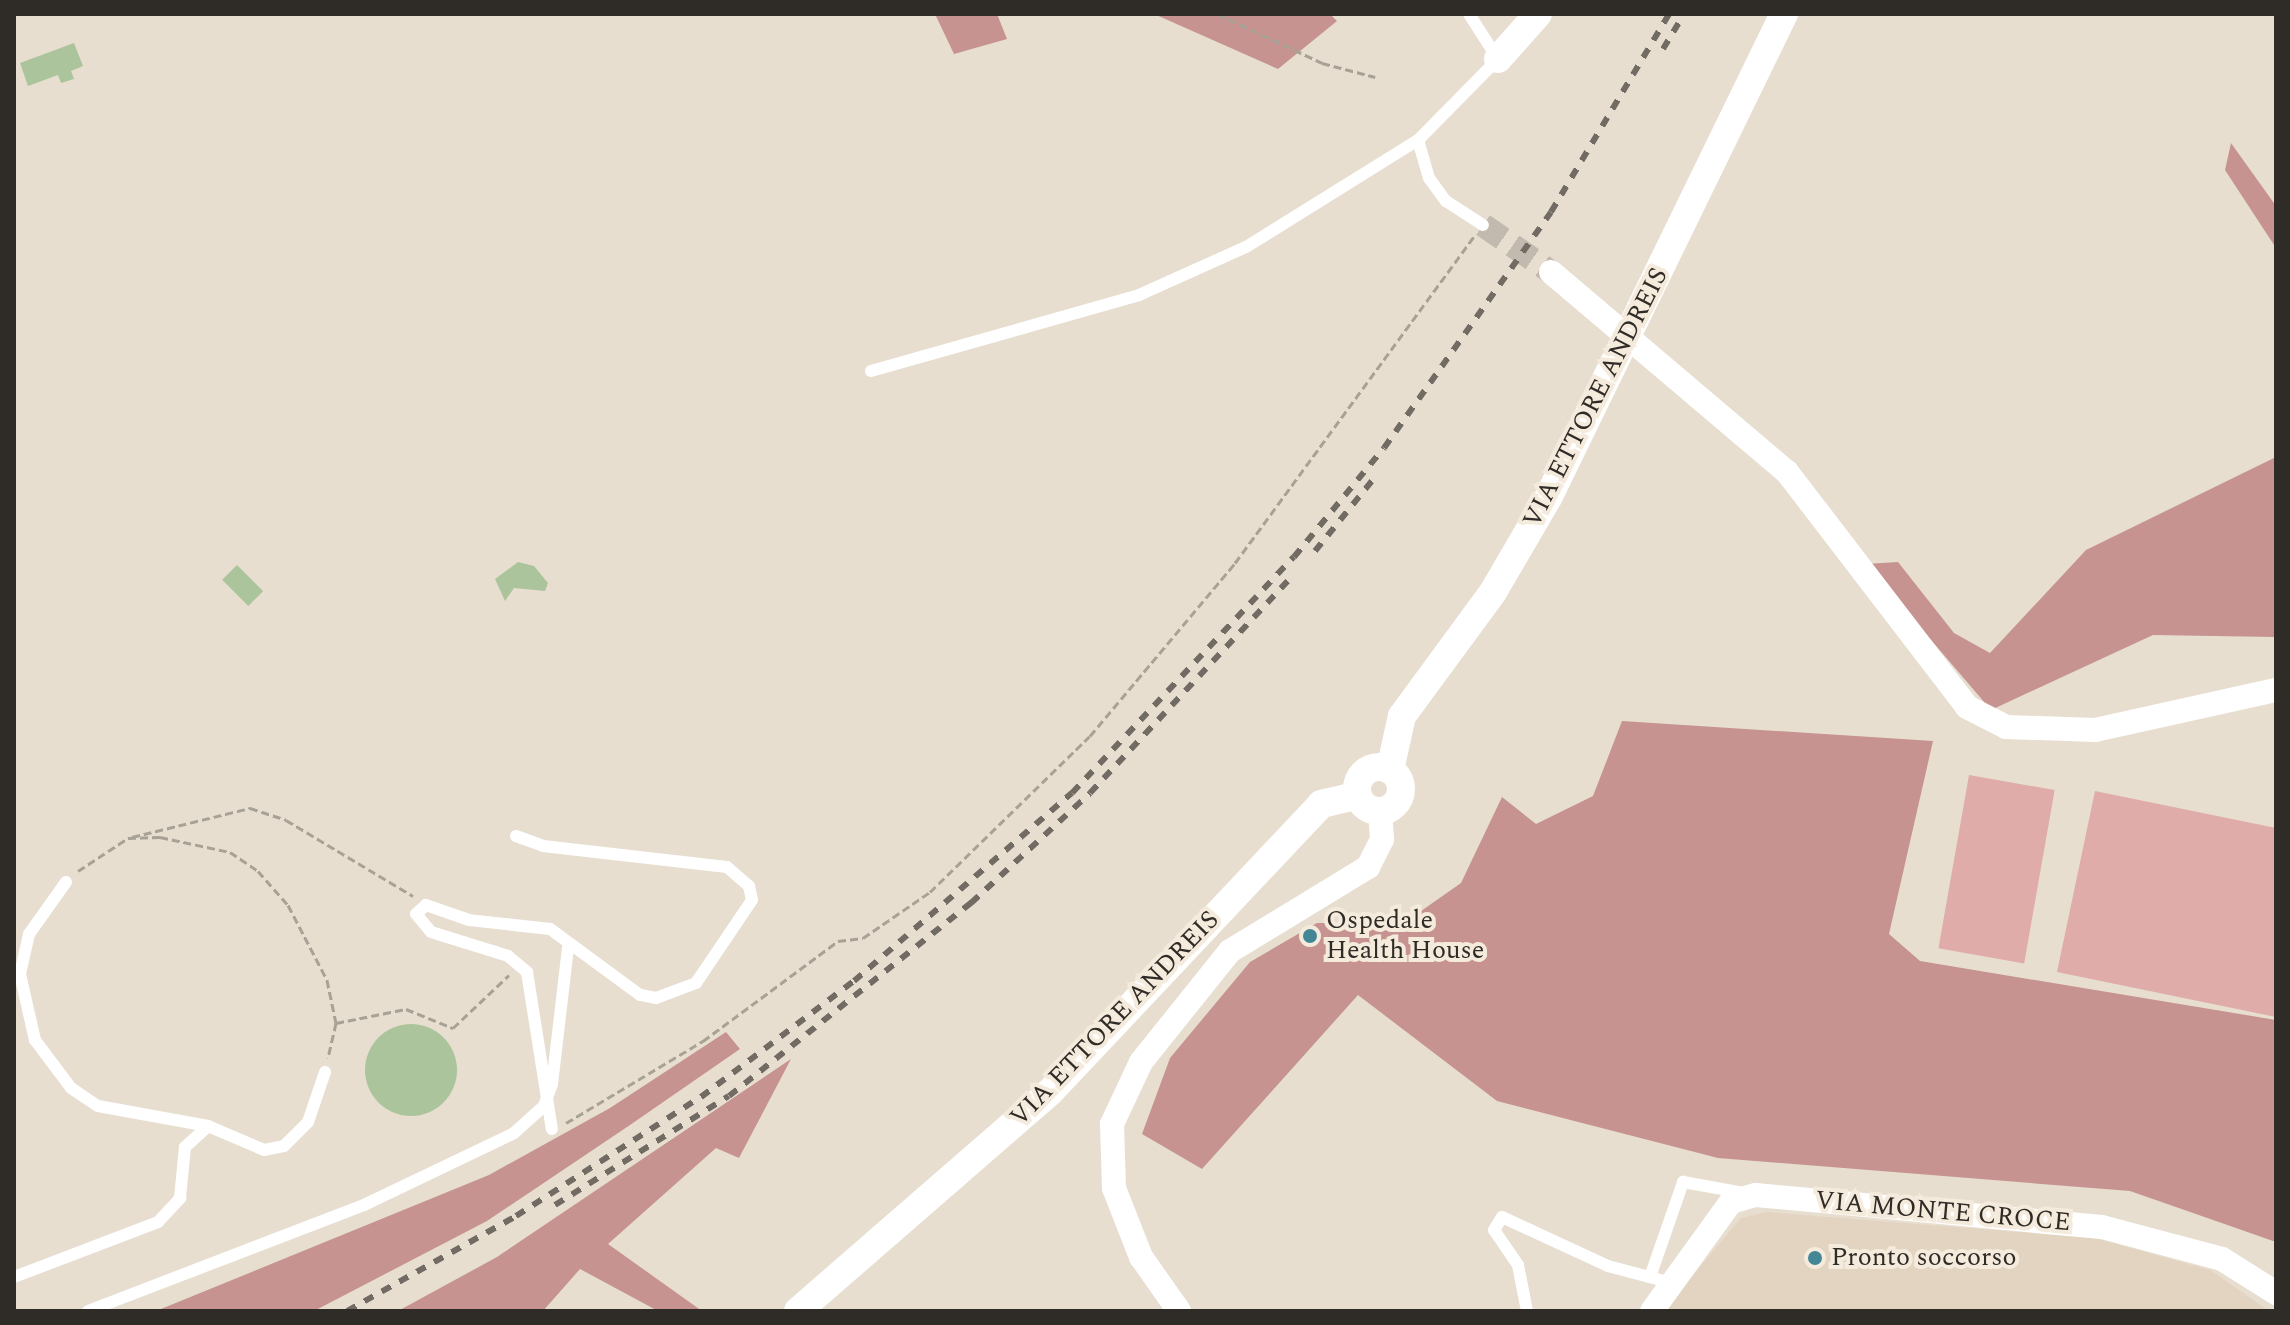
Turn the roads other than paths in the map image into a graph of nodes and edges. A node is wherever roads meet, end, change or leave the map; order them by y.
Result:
1 (1469, 14) edge
2 (1538, 14) edge
3 (1784, 14) edge
4 (1498, 59) junction
5 (1418, 140) junction
6 (1483, 225) tunnel mouth
7 (1551, 272) tunnel mouth
8 (1630, 335) junction
9 (871, 371) dead end
10 (2276, 690) edge
11 (1369, 804) junction
12 (516, 836) dead end
13 (66, 882) road end
14 (568, 948) junction
15 (325, 1072) road end
16 (544, 1106) junction
17 (208, 1126) junction
18 (552, 1129) dead end
19 (1756, 1195) junction
20 (14, 1277) edge
21 (1661, 1280) junction
22 (2276, 1293) edge
23 (88, 1311) edge
24 (798, 1311) edge
25 (1179, 1311) edge
26 (1527, 1311) edge
27 (1652, 1311) edge

1 - 4 lane
2 - 4 street
3 - 8 street, VIA ETTORE ANDREIS
4 - 5 lane
5 - 6 lane
5 - 9 lane
7 - 8 street
8 - 10 street
8 - 11 street, VIA ETTORE ANDREIS
11 - 24 street, VIA ETTORE ANDREIS
11 - 25 street
12 - 14 lane
13 - 17 lane
14 - 16 lane
14 - 16 lane
15 - 17 lane
16 - 18 lane
16 - 23 lane
17 - 20 lane
19 - 21 street
19 - 21 lane
19 - 22 street, VIA MONTE CROCE
21 - 26 lane
21 - 27 street

